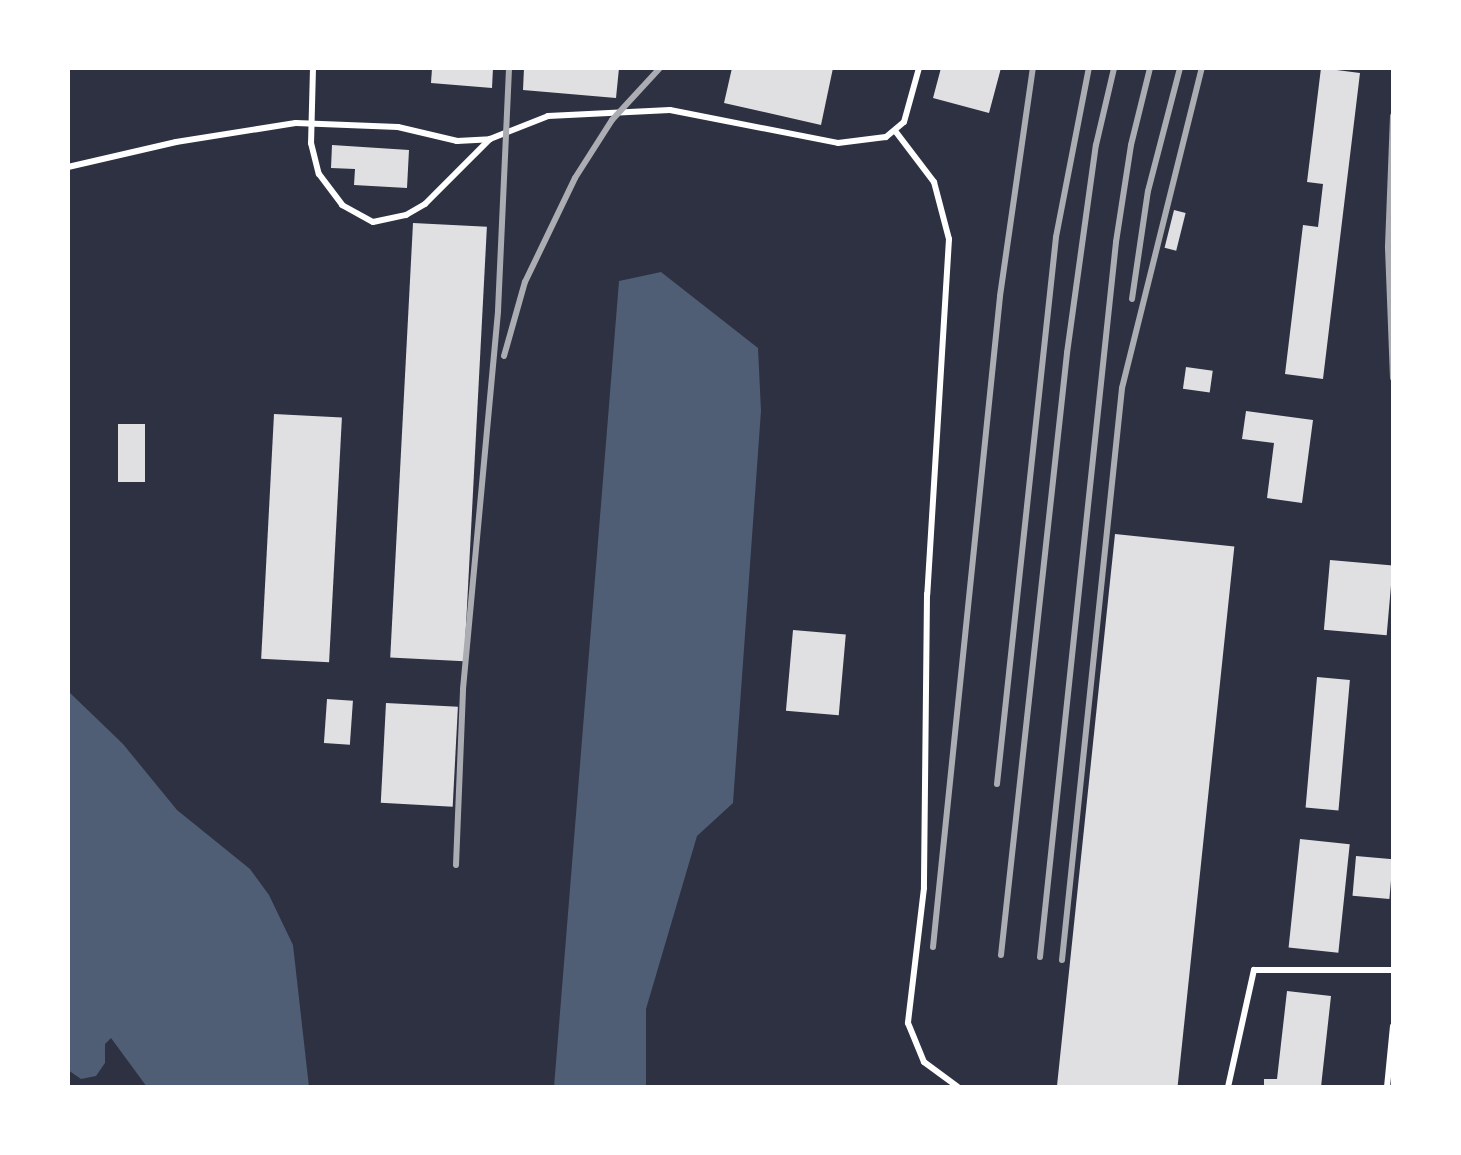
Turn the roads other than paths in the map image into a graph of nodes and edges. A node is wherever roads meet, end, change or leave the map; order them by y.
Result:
1 (313, 68) edge
2 (919, 68) edge
3 (311, 124) junction
4 (896, 132) junction
5 (490, 139) junction
6 (68, 167) edge
7 (1393, 970) edge
8 (1393, 1026) edge
9 (958, 1087) edge
10 (1228, 1087) edge
11 (1387, 1087) edge

1 - 3 lane
2 - 4 lane
3 - 5 lane
3 - 5 lane
3 - 6 lane
4 - 5 lane
4 - 9 lane
7 - 10 lane
8 - 11 lane

